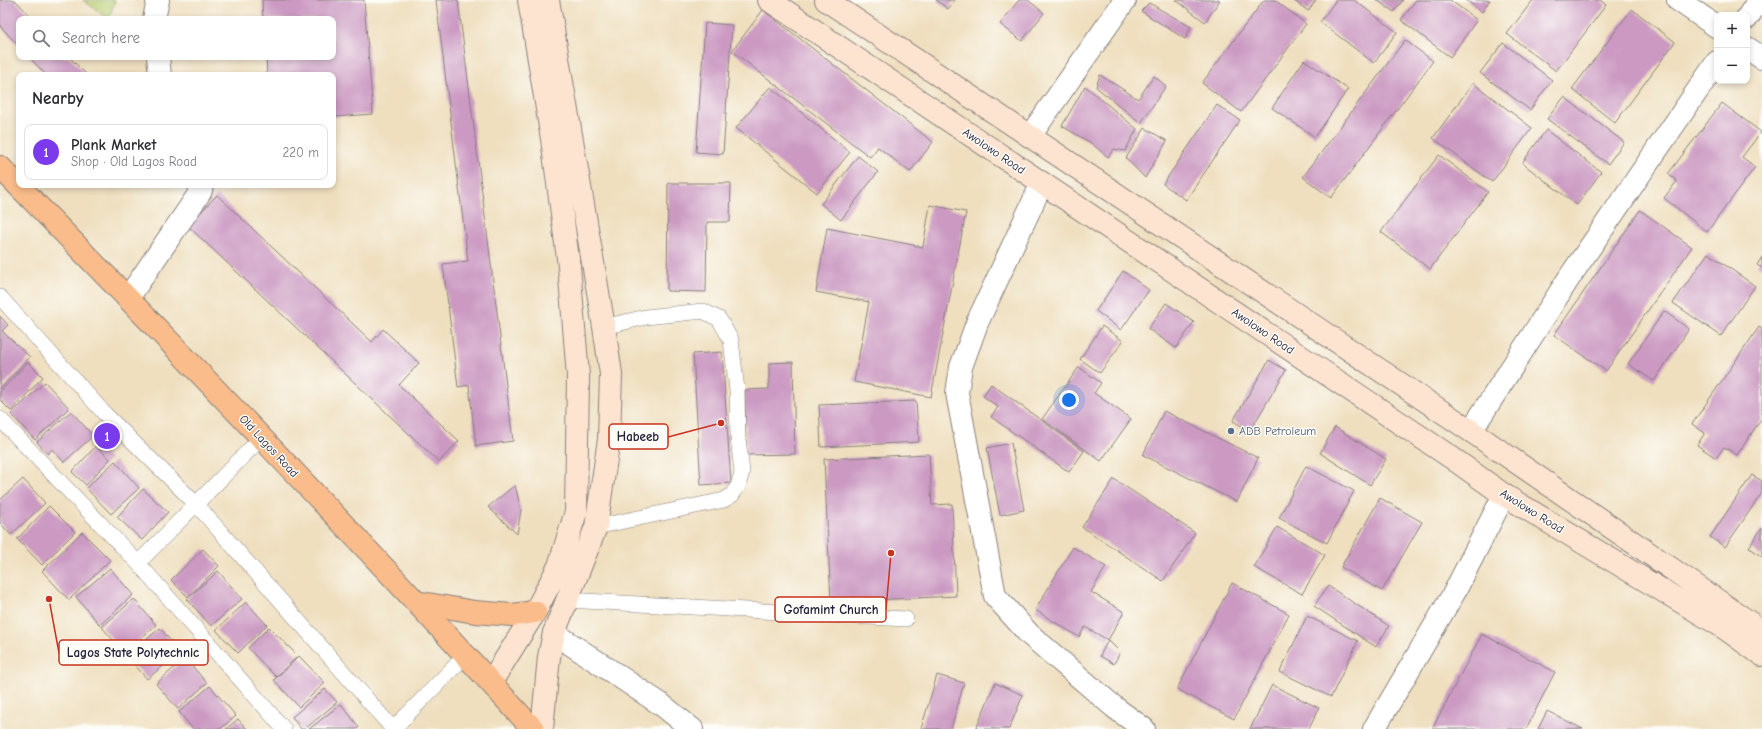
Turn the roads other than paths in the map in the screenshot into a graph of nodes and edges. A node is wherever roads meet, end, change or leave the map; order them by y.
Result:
1 (158, 0) edge
2 (529, 0) edge
3 (548, 0) edge
4 (769, 0) edge
5 (826, 0) edge
6 (1125, 0) edge
7 (1678, 0) edge
8 (1759, 0) edge
9 (1750, 14) edge
10 (155, 16) edge
11 (1714, 25) edge
12 (1750, 50) edge
13 (1762, 58) edge
14 (158, 60) edge
15 (1714, 66) edge
16 (160, 72) edge
17 (1030, 136) junction
18 (0, 167) edge
19 (16, 183) edge
20 (1042, 183) junction
21 (21, 188) edge
22 (202, 188) edge
23 (0, 297) edge
24 (128, 298) junction
25 (604, 327) junction
26 (0, 419) edge
27 (1471, 431) junction
28 (261, 438) junction
29 (1504, 495) junction
30 (197, 505) junction
31 (596, 527) junction
32 (138, 563) junction
33 (567, 600) junction
34 (416, 602) junction
35 (535, 612) junction
36 (906, 619) dead end
37 (1762, 630) edge
38 (554, 633) junction
39 (1762, 655) edge
40 (466, 656) junction
41 (491, 682) junction
42 (284, 729) edge
43 (393, 729) edge
44 (533, 729) edge
45 (542, 729) edge
46 (692, 729) edge
47 (1144, 729) edge
48 (1374, 729) edge

1 - 10 street
2 - 35 main road
3 - 25 main road
4 - 20 main road, Awolowo Road
5 - 17 main road
6 - 17 street
7 - 11 street
8 - 9 street
12 - 13 street
14 - 16 street
15 - 27 street
17 - 27 main road
18 - 19 main road, Old Lagos Road
20 - 29 main road, Awolowo Road
20 - 47 street
21 - 24 main road, Old Lagos Road
22 - 24 street
23 - 30 lane
24 - 28 main road, Old Lagos Road
25 - 31 main road
25 - 31 lane
26 - 32 lane
27 - 37 main road
28 - 30 lane
28 - 34 main road, Old Lagos Road
29 - 39 main road, Awolowo Road
29 - 48 street
30 - 32 lane
30 - 43 lane
31 - 33 main road
32 - 42 lane
33 - 36 lane
33 - 38 main road
34 - 35 main road
34 - 40 main road, Old Lagos Road
35 - 41 main road
38 - 45 main road
38 - 46 street
40 - 41 main road, Old Lagos Road
40 - 43 lane
41 - 44 main road, Old Lagos Road

